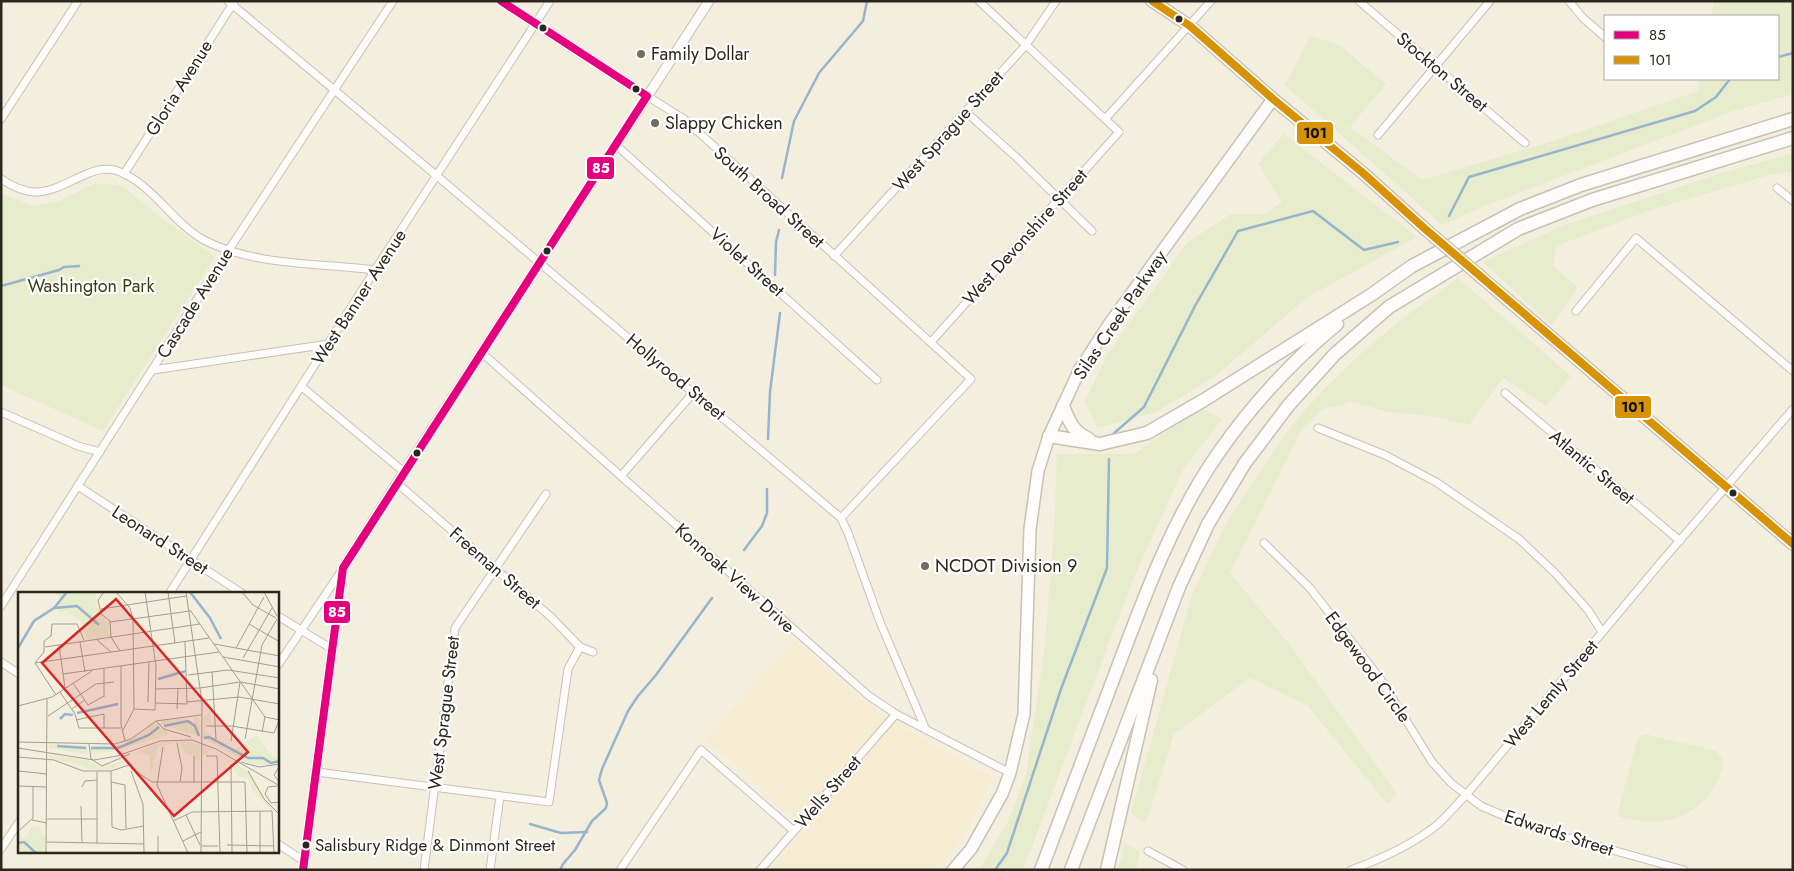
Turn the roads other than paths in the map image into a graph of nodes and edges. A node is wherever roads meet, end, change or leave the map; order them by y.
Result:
1 (78, 1) edge
2 (393, 1) edge
3 (501, 1) edge
4 (550, 1) edge
5 (709, 1) edge
6 (979, 1) edge
7 (1056, 1) edge
8 (1152, 1) edge
9 (1211, 1) edge
10 (1359, 1) edge
11 (1490, 1) edge
12 (1569, 1) edge
13 (231, 2) edge
14 (536, 24) junction
15 (1190, 26) junction
16 (1604, 37) edge
17 (1026, 45) junction
18 (1435, 66) junction
19 (334, 90) junction
20 (647, 96) junction
21 (1273, 99) junction
22 (966, 112) junction
23 (1106, 118) junction
24 (1, 119) edge
25 (1793, 119) edge
26 (1378, 135) dead end
27 (1793, 138) edge
28 (1793, 142) edge
29 (1525, 143) dead end
30 (616, 145) junction
31 (1763, 146) junction
32 (124, 174) junction
33 (438, 176) junction
34 (1, 179) edge
35 (1777, 188) dead end
36 (1059, 200) junction
37 (1793, 201) edge
38 (1092, 231) dead end
39 (228, 251) junction
40 (834, 256) junction
41 (540, 263) junction
42 (376, 270) junction
43 (1371, 295) junction
44 (1576, 311) dead end
45 (931, 342) junction
46 (328, 344) junction
47 (481, 352) junction
48 (153, 370) junction
49 (1793, 371) edge
50 (878, 380) dead end
51 (302, 387) junction
52 (694, 392) junction
53 (1505, 393) dead end
54 (1063, 406) junction
55 (1793, 409) edge
56 (1, 412) edge
57 (1318, 428) dead end
58 (1049, 436) junction
59 (1100, 444) junction
60 (100, 452) junction
61 (404, 472) junction
62 (621, 476) junction
63 (396, 482) junction
64 (78, 486) junction
65 (1726, 488) junction
66 (546, 494) dead end
67 (841, 518) junction
68 (1680, 541) junction
69 (1264, 543) dead end
70 (1793, 544) edge
71 (191, 560) junction
72 (344, 568) junction
73 (495, 568) junction
74 (170, 592) edge
75 (240, 592) edge
76 (1, 606) edge
77 (279, 617) edge
78 (300, 630) junction
79 (1162, 632) junction
80 (1602, 632) junction
81 (580, 647) junction
82 (332, 649) junction
83 (593, 652) dead end
84 (1, 662) edge
85 (279, 663) edge
86 (18, 673) edge
87 (896, 714) junction
88 (926, 730) junction
89 (317, 772) junction
90 (1010, 773) junction
91 (434, 787) junction
92 (1466, 794) junction
93 (500, 796) junction
94 (18, 824) edge
95 (794, 831) junction
96 (279, 845) edge
97 (1, 849) edge
98 (1148, 851) dead end
99 (304, 866) edge
100 (424, 870) edge
101 (490, 870) edge
102 (620, 870) edge
103 (760, 870) edge
104 (952, 870) edge
105 (1041, 870) edge
106 (1071, 870) edge
107 (1107, 870) edge
108 (1183, 870) edge
109 (1351, 870) edge
110 (1684, 870) edge

1 - 24 street
2 - 19 street, Cascade Avenue
3 - 14 street, South Broad Street
4 - 14 street, West Banner Avenue
5 - 20 street
6 - 17 street
7 - 17 street, West Sprague Street
8 - 15 main road
9 - 15 street
10 - 18 street, Stockton Street
11 - 18 street
12 - 16 street
13 - 19 street, Hollyrood Street
13 - 32 street, Gloria Avenue
14 - 20 street, South Broad Street
14 - 33 street, West Banner Avenue
15 - 21 main road
15 - 23 street
17 - 22 street, West Sprague Street
17 - 23 street
18 - 26 street
18 - 29 street, Stockton Street
19 - 33 street, Hollyrood Street
19 - 39 street, Cascade Avenue
20 - 30 street
20 - 40 street, South Broad Street
21 - 54 main road, Silas Creek Parkway
21 - 65 main road, bridge
22 - 36 street
22 - 40 street, West Sprague Street
23 - 36 street, West Devonshire Street
25 - 43 highway
27 - 31 highway
28 - 31 highway
30 - 41 street
30 - 50 street, Violet Street
31 - 79 highway
32 - 34 street
32 - 39 street
33 - 41 street, Hollyrood Street
33 - 42 street, West Banner Avenue
35 - 37 street
36 - 38 street
36 - 45 street, West Devonshire Street
39 - 42 street
39 - 48 street, Cascade Avenue
40 - 45 street, South Broad Street
41 - 47 street
41 - 52 street, Hollyrood Street
42 - 46 street, West Banner Avenue
43 - 59 highway
43 - 105 highway
44 - 49 street
45 - 67 street, South Broad Street
46 - 48 street
46 - 51 street, West Banner Avenue
47 - 61 street
47 - 62 street, Konnoak View Drive
48 - 60 street, Cascade Avenue
51 - 61 street
51 - 71 street, West Banner Avenue
52 - 62 street
52 - 67 street, Hollyrood Street
53 - 68 street, Atlantic Street
54 - 58 main road, Silas Creek Parkway
54 - 59 highway
55 - 65 street, West Lemly Street
56 - 60 street
57 - 80 street
58 - 59 highway
58 - 90 main road, Silas Creek Parkway
60 - 64 street, Cascade Avenue
61 - 63 street
62 - 87 street, Konnoak View Drive
63 - 72 street
63 - 73 street, Freeman Street
64 - 71 street, Leonard Street
64 - 76 street, Cascade Avenue
65 - 68 street, West Lemly Street
65 - 70 main road
66 - 73 street, West Sprague Street
67 - 88 street, Hollyrood Street
68 - 80 street, West Lemly Street
69 - 92 street, Edgewood Circle
71 - 74 street, West Banner Avenue
71 - 75 street, Leonard Street
72 - 78 street
72 - 82 street
73 - 81 street, Freeman Street
73 - 91 street, West Sprague Street
77 - 78 street
78 - 82 street
78 - 85 street
79 - 106 highway
79 - 107 highway
80 - 92 street, West Lemly Street
81 - 83 street, Freeman Street
81 - 93 street
82 - 89 street
84 - 86 street
87 - 88 street, Konnoak View Drive
87 - 95 street, Wells Street
88 - 90 street, Konnoak View Drive
89 - 91 street
89 - 99 street
90 - 104 main road, Silas Creek Parkway
91 - 93 street
91 - 100 street, West Sprague Street
92 - 109 street, West Lemly Street
92 - 110 street, Edwards Street
93 - 101 street
94 - 97 street
95 - 102 street
95 - 103 street, Wells Street
96 - 99 street
98 - 108 street

